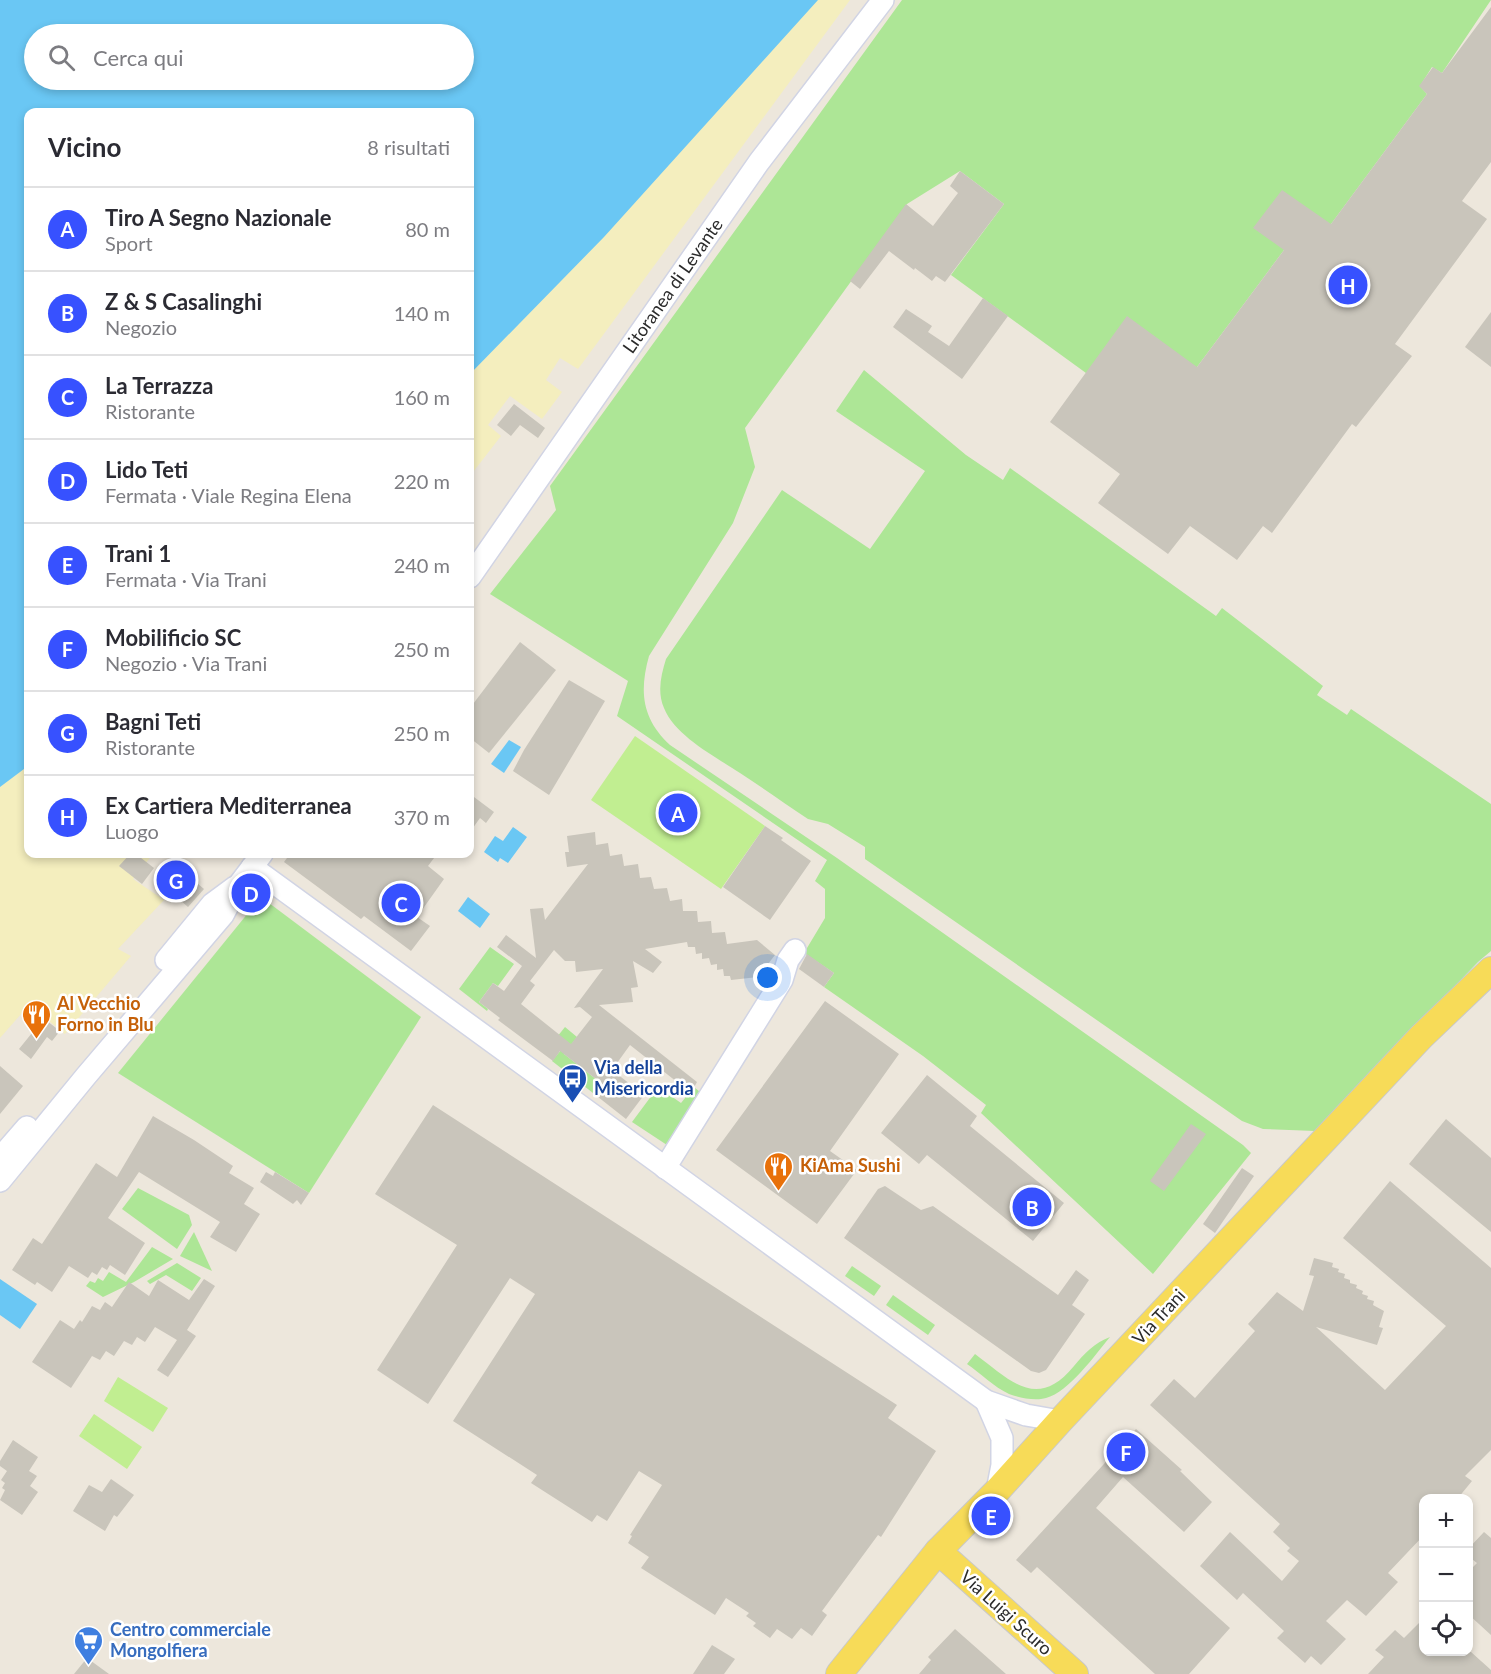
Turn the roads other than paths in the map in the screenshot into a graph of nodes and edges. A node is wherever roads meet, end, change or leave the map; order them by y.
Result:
1 (883, 0) edge
2 (474, 571) edge
3 (251, 868) edge
4 (795, 950) dead end
5 (1491, 970) edge
6 (55, 1105) junction
7 (0, 1158) edge
8 (665, 1168) junction
9 (0, 1181) edge
10 (986, 1401) junction
11 (1060, 1421) junction
12 (997, 1491) junction
13 (938, 1551) junction
14 (839, 1674) edge
15 (1075, 1674) edge

1 - 2 street, Litoranea di Levante
3 - 6 street
3 - 8 street
4 - 8 street
5 - 11 main road, Via Trani
6 - 7 street
6 - 9 street
8 - 10 street
10 - 11 street
10 - 12 street
11 - 12 main road, Via Trani
12 - 13 main road, Via Trani
13 - 14 main road, Via Trani
13 - 15 main road, Via Luigi Scuro

